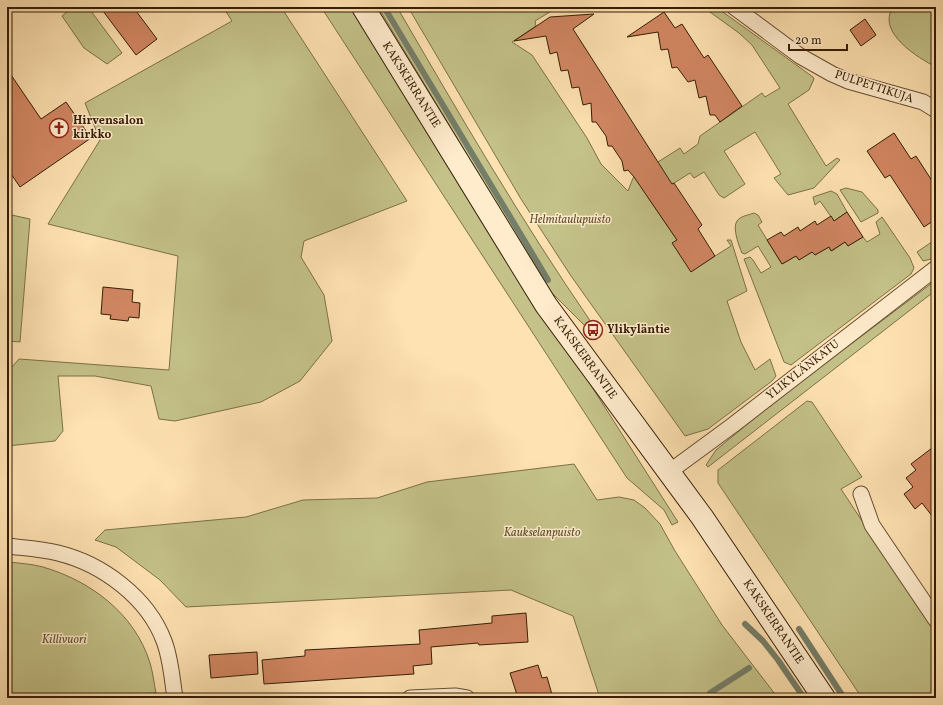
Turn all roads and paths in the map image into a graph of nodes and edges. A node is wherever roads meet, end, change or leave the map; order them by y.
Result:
1 (364, 7) edge
2 (734, 7) edge
3 (936, 110) edge
4 (936, 268) edge
5 (669, 472) junction
6 (862, 494) dead end
7 (7, 546) edge
8 (936, 620) edge
9 (174, 698) edge
10 (410, 698) edge
11 (467, 698) edge
12 (824, 698) edge

1 - 5 main road, KAKSKERRANTIE
2 - 3 street, PULPETTIKUJA
4 - 5 street, YLIKYLÄNKATU
5 - 12 main road, KAKSKERRANTIE
6 - 8 street
7 - 9 street
10 - 11 street

